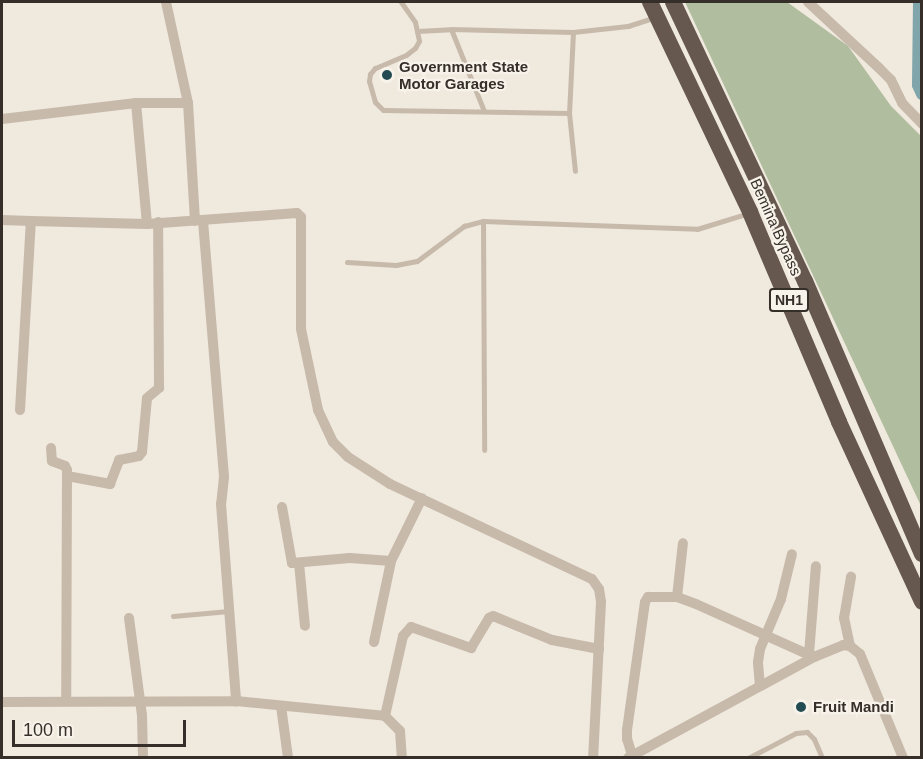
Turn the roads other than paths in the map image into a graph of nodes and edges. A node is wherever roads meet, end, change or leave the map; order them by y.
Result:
1 (166, 2) edge
2 (401, 2) edge
3 (673, 2) edge
4 (808, 2) edge
5 (653, 9) edge
6 (451, 29) junction
7 (417, 31) junction
8 (573, 32) junction
9 (136, 103) junction
10 (188, 103) junction
11 (484, 111) junction
12 (569, 112) junction
13 (2, 119) edge
14 (921, 124) edge
15 (575, 171) dead end
16 (750, 212) junction
17 (2, 219) edge
18 (31, 221) junction
19 (199, 221) junction
20 (483, 221) junction
21 (153, 223) junction
22 (347, 262) dead end
23 (20, 410) dead end
24 (51, 448) dead end
25 (484, 450) dead end
26 (67, 476) junction
27 (422, 498) junction
28 (282, 507) dead end
29 (683, 543) dead end
30 (792, 554) dead end
31 (921, 554) edge
32 (391, 561) junction
33 (299, 563) junction
34 (816, 566) dead end
35 (851, 577) dead end
36 (677, 597) junction
37 (921, 602) edge
38 (229, 611) junction
39 (173, 616) dead end
40 (129, 618) dead end
41 (305, 626) dead end
42 (765, 635) junction
43 (374, 642) dead end
44 (850, 646) junction
45 (599, 649) junction
46 (812, 655) junction
47 (760, 686) junction
48 (66, 700) junction
49 (140, 700) junction
50 (236, 701) junction
51 (2, 702) edge
52 (281, 706) junction
53 (385, 716) junction
54 (631, 757) edge
55 (143, 758) edge
56 (288, 758) edge
57 (402, 758) edge
58 (592, 758) edge
59 (748, 758) edge
60 (822, 758) edge
61 (903, 758) edge

1 - 10 street
2 - 7 lane
3 - 31 highway, Bemina Bypass / NH1
4 - 14 street
5 - 8 lane
5 - 16 highway, Bemina Bypass / NH1
6 - 7 lane
6 - 8 lane
6 - 11 lane
7 - 11 lane
8 - 12 lane
9 - 10 street
9 - 13 street
9 - 21 street
10 - 19 street
11 - 12 lane
12 - 15 lane
16 - 20 lane
16 - 37 highway, Bemina Bypass / NH1
17 - 18 street
18 - 21 street
18 - 23 street
19 - 21 street
19 - 27 street
19 - 38 street
20 - 22 lane
20 - 25 lane
21 - 26 street
24 - 26 street
26 - 48 street
27 - 32 street
27 - 45 street
28 - 33 street
29 - 36 street
30 - 42 street
32 - 33 street
32 - 43 street
33 - 41 street
34 - 46 street
35 - 44 street
36 - 42 street
36 - 54 street
38 - 39 lane
38 - 50 street
40 - 49 street
42 - 46 street
42 - 47 street
44 - 46 street
44 - 61 street
45 - 53 street
45 - 58 street
46 - 47 street
47 - 54 street
48 - 49 street
48 - 51 street
49 - 50 street
49 - 55 street
50 - 52 street
52 - 53 street
52 - 56 street
53 - 57 street
59 - 60 lane

